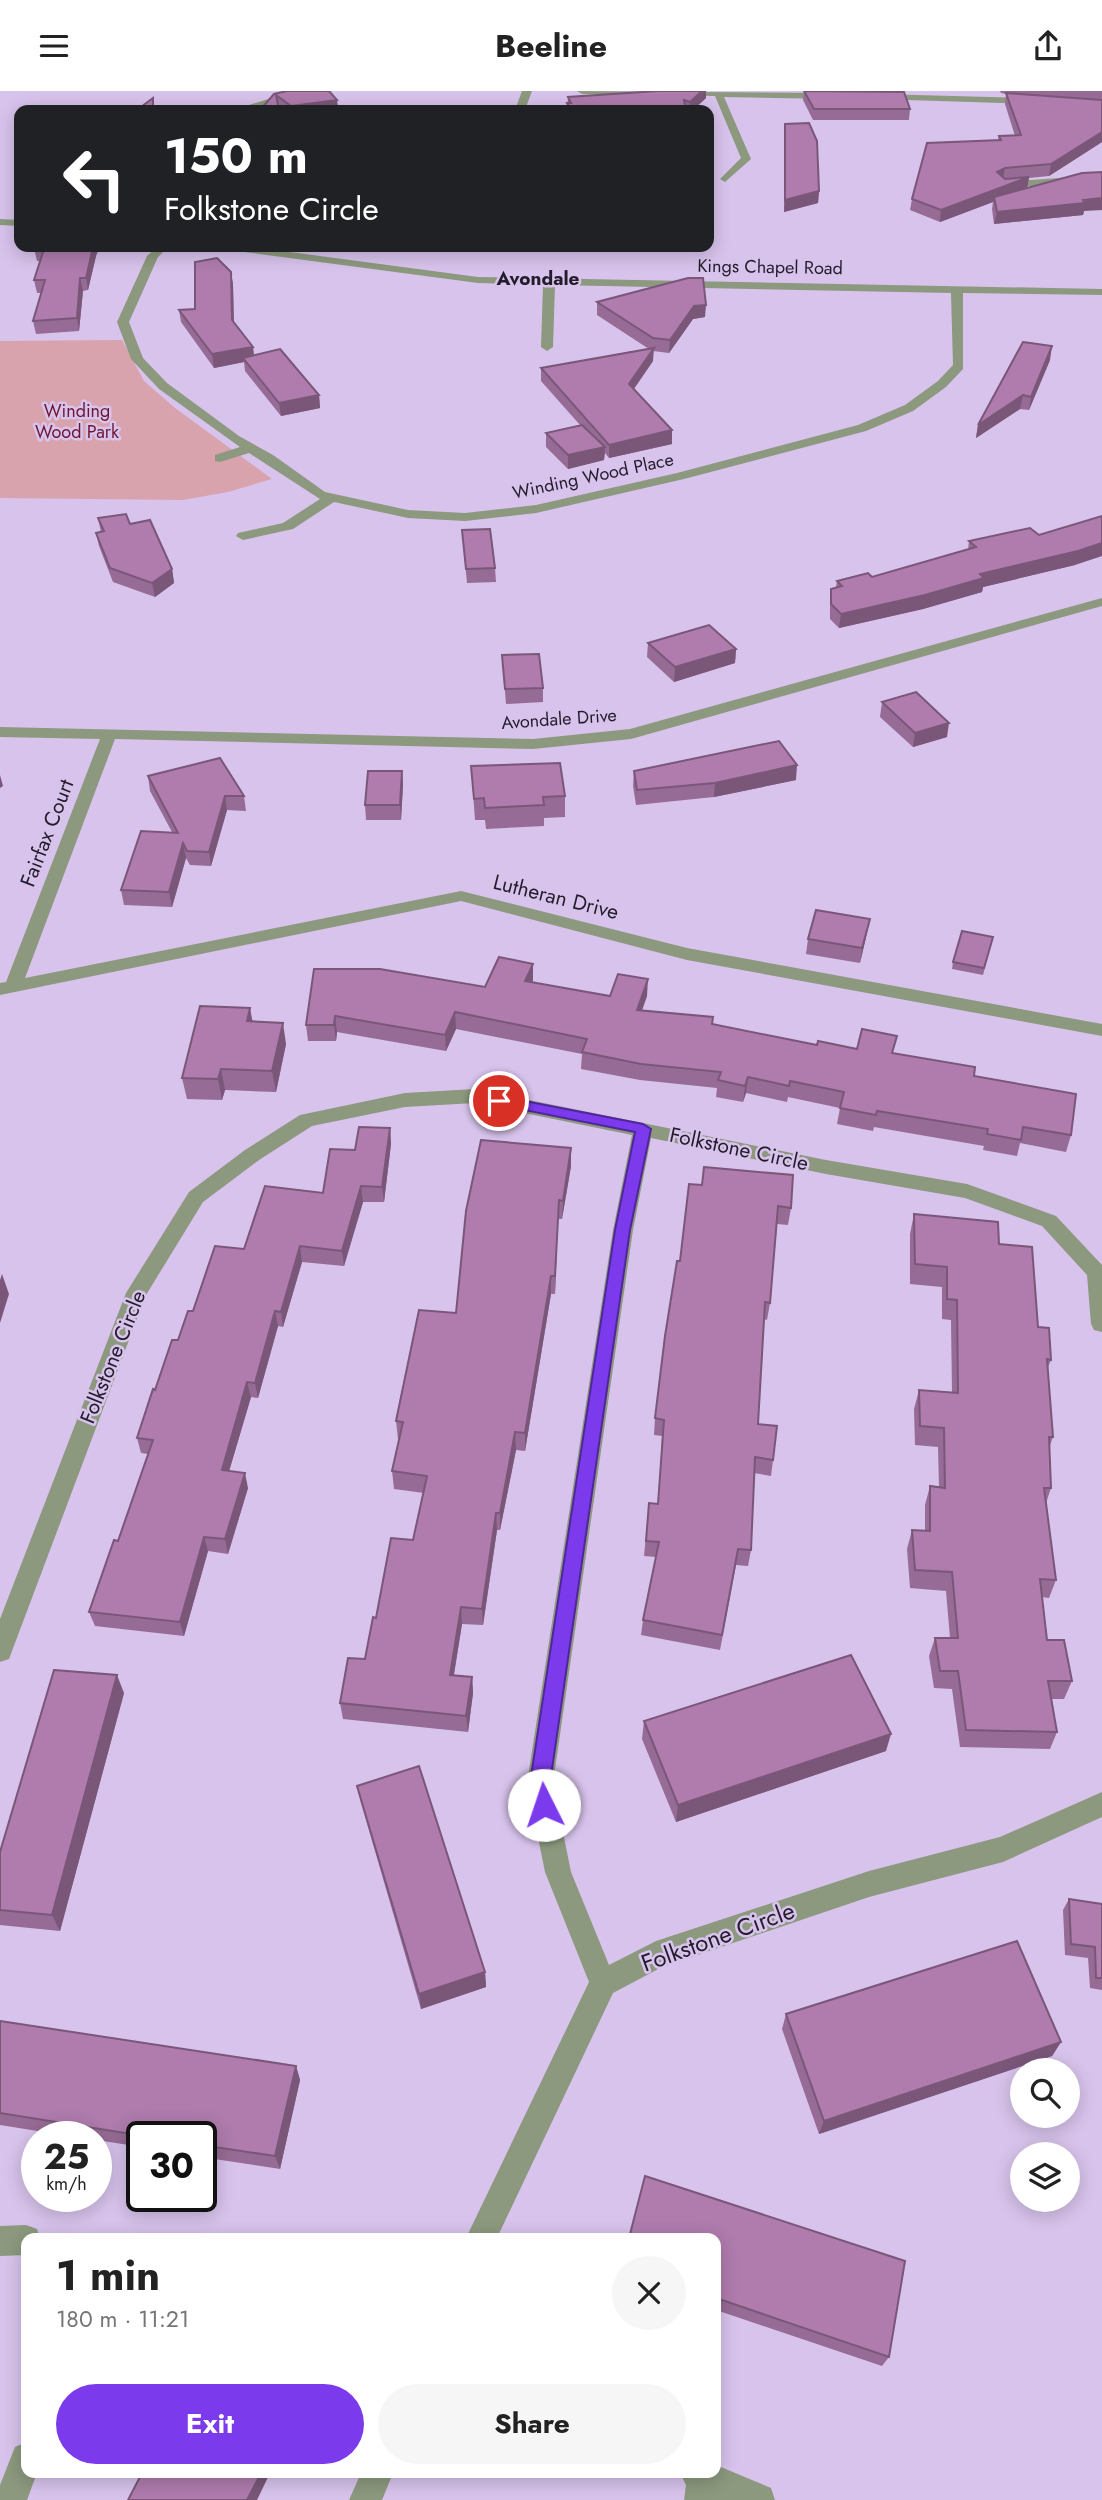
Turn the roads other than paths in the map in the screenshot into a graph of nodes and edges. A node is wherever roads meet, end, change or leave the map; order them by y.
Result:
1 (317, 91) edge
2 (582, 91) edge
3 (718, 93) junction
4 (838, 96) edge
5 (865, 96) edge
6 (1038, 101) edge
7 (255, 105) edge
8 (1102, 178) edge
9 (725, 179) dead end
10 (1003, 185) edge
11 (157, 252) edge
12 (267, 252) edge
13 (549, 281) junction
14 (957, 288) junction
15 (1102, 292) edge
16 (547, 347) dead end
17 (251, 448) junction
18 (220, 458) dead end
19 (332, 497) junction
20 (243, 536) dead end
21 (1102, 602) edge
22 (0, 731) edge
23 (109, 735) junction
24 (7, 988) edge
25 (1102, 1030) edge
26 (643, 1129) junction
27 (1102, 1324) edge
28 (0, 1651) edge
29 (1102, 1804) edge
30 (603, 1983) junction
31 (483, 2233) edge
32 (21, 2240) edge
33 (0, 2241) edge
34 (21, 2472) edge
35 (375, 2478) edge
36 (699, 2483) edge
37 (11, 2500) edge
38 (365, 2500) edge
39 (759, 2500) edge

1 - 7 street
2 - 3 street
3 - 4 street
3 - 9 street
5 - 6 street
8 - 10 street
11 - 17 street, Winding Wood Place
12 - 13 street, Kings Chapel Road
13 - 14 street, Kings Chapel Road
13 - 16 street
14 - 15 street, Kings Chapel Road
14 - 19 street, Winding Wood Place
17 - 18 street
17 - 19 street, Winding Wood Place
19 - 20 street
21 - 23 street, Avondale Drive
22 - 23 street, Avondale Drive
23 - 24 street, Fairfax Court
24 - 25 street, Lutheran Drive
26 - 27 street, Folkstone Circle
26 - 28 street, Folkstone Circle
26 - 30 street
29 - 30 street, Folkstone Circle
30 - 31 street
32 - 33 street
34 - 37 street
35 - 38 street
36 - 39 street

